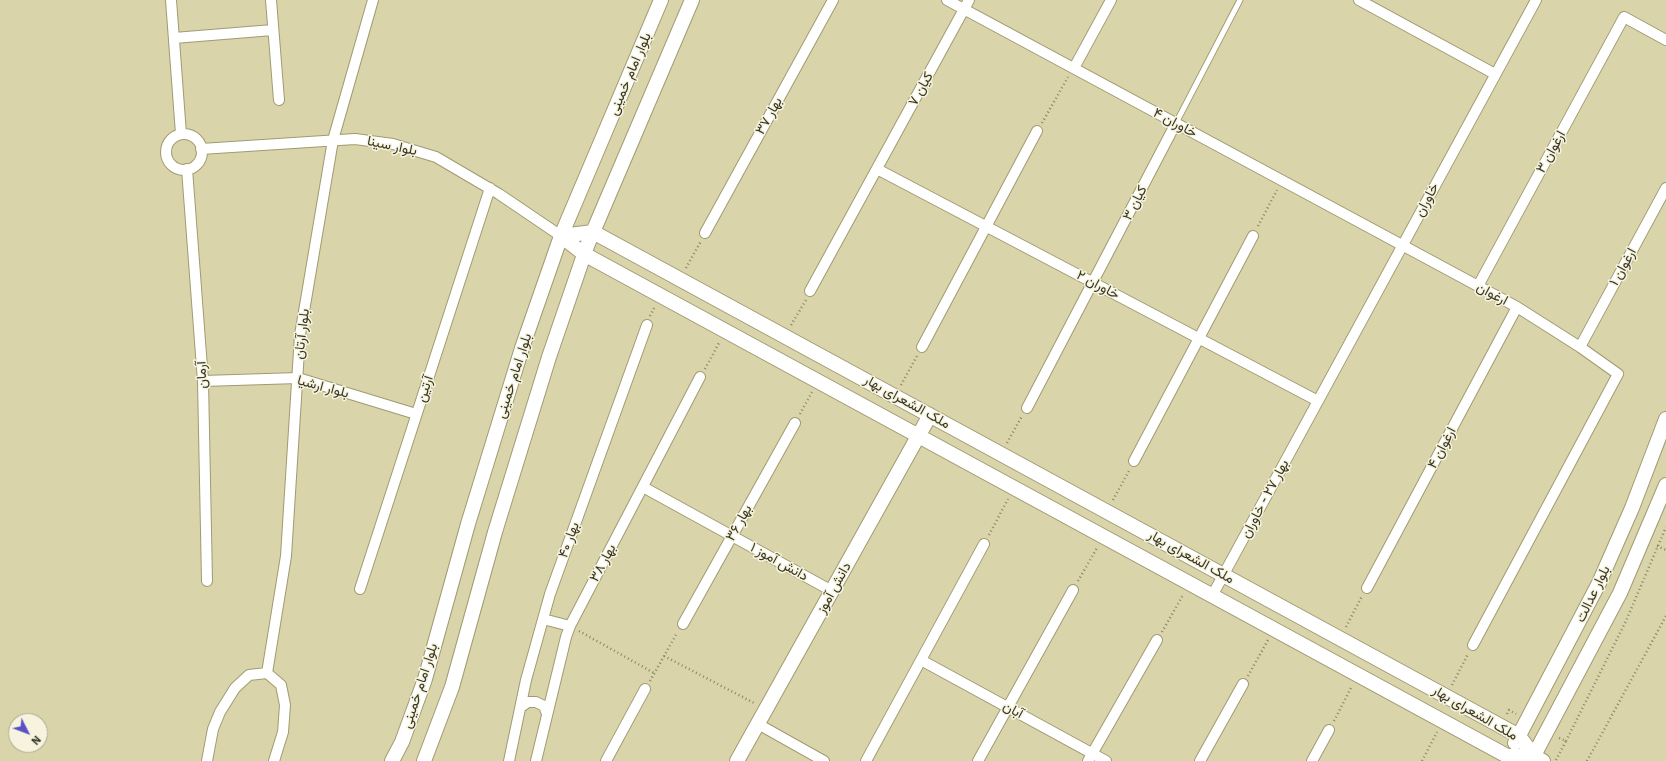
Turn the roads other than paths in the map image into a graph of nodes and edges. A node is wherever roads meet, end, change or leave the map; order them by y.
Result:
1 (170, 0) edge
2 (271, 0) edge
3 (373, 0) edge
4 (661, 0) edge
5 (692, 0) edge
6 (833, 0) edge
7 (947, 0) edge
8 (1111, 0) edge
9 (1240, 0) edge
10 (1359, 0) edge
11 (1536, 0) edge
12 (967, 5) edge
13 (273, 30) junction
14 (174, 38) junction
15 (1666, 40) edge
16 (1074, 68) junction
17 (1495, 74) junction
18 (279, 100) dead end
19 (1176, 123) junction
20 (1037, 131) road end
21 (181, 134) junction
22 (333, 140) junction
23 (201, 149) junction
24 (186, 169) junction
25 (877, 169) junction
26 (490, 188) junction
27 (1666, 188) edge
28 (986, 226) junction
29 (593, 232) junction
30 (705, 232) road end
31 (561, 236) junction
32 (1253, 236) road end
33 (1402, 246) junction
34 (584, 254) junction
35 (1093, 282) junction
36 (1478, 286) junction
37 (810, 291) road end
38 (1517, 307) junction
39 (647, 325) road end
40 (1199, 338) junction
41 (922, 347) road end
42 (1580, 347) junction
43 (700, 377) road end
44 (298, 378) junction
45 (203, 381) junction
46 (1318, 401) junction
47 (1027, 408) road end
48 (416, 414) junction
49 (930, 415) junction
50 (1666, 419) edge
51 (795, 423) road end
52 (918, 436) junction
53 (1134, 461) road end
54 (1666, 485) edge
55 (643, 487) junction
56 (732, 536) junction
57 (984, 544) road end
58 (1224, 575) junction
59 (207, 581) dead end
60 (1367, 588) road end
61 (360, 589) dead end
62 (1073, 590) road end
63 (832, 591) junction
64 (1212, 596) junction
65 (543, 619) junction
66 (682, 624) road end
67 (570, 626) junction
68 (1157, 640) road end
69 (1473, 645) road end
70 (921, 660) junction
71 (268, 673) junction
72 (1243, 684) road end
73 (645, 689) road end
74 (521, 707) junction
75 (1008, 707) junction
76 (547, 714) junction
77 (758, 724) junction
78 (1329, 730) road end
79 (1519, 736) junction
80 (1090, 757) edge
81 (1506, 759) edge
82 (1536, 759) edge
83 (207, 761) edge
84 (274, 761) edge
85 (392, 761) edge
86 (424, 761) edge
87 (510, 761) edge
88 (536, 761) edge
89 (606, 761) edge
90 (737, 761) edge
91 (824, 761) edge
92 (866, 761) edge
93 (978, 761) edge
94 (1106, 761) edge
95 (1200, 761) edge
96 (1312, 761) edge

1 - 14 street
2 - 13 street
3 - 22 street, بلوار آرتان
4 - 31 street, بلوار امام خمینی
5 - 29 street, بلوار امام خمینی
6 - 30 street, بهار ۳۷
7 - 12 street, خاوران ۴
8 - 16 street
9 - 19 lane
10 - 17 street
11 - 17 street, خاوران
12 - 16 street, خاوران ۴
12 - 25 street, کیان ۷
13 - 14 street
13 - 18 street
14 - 21 street
15 - 36 street, ارغوان ۳
16 - 19 street, خاوران ۴
17 - 33 street, خاوران
19 - 33 street, خاوران ۴
19 - 35 street, کیان ۳
20 - 28 street
21 - 23 street
21 - 24 street
22 - 23 street, بلوار سینا
22 - 26 street, بلوار سینا
22 - 44 street, بلوار آرتان
23 - 24 street
24 - 45 street, آرمان
25 - 28 street, خاوران ۲
25 - 37 street, کیان ۷
26 - 31 street, بلوار سینا
26 - 48 street, آرتین
27 - 42 street, ارغوان ۱
28 - 35 street, خاوران ۲
28 - 41 street
29 - 31 street
29 - 34 street, بلوار امام خمینی
29 - 49 street, ملک الشعرای بهار
31 - 34 street, ملک الشعرای بهار
31 - 85 street, بلوار امام خمینی
32 - 40 street
33 - 36 street, ارغوان
33 - 46 street, خاوران
34 - 52 street, ملک الشعرای بهار
34 - 86 street, بلوار امام خمینی
35 - 40 street, خاوران ۲
35 - 47 street, کیان ۳
36 - 38 street, ارغوان
38 - 42 street, ارغوان
38 - 60 street, ارغوان ۴
39 - 65 street, بهار ۴۰
40 - 46 street, خاوران ۲
40 - 53 street
42 - 69 street, ارغوان
43 - 55 street, بهار ۳۸
44 - 45 street, بلوار ارشیا
44 - 48 street, بلوار ارشیا
44 - 71 street, بلوار آرتان
45 - 59 street, آرمان
46 - 58 street, بهار ۲۷ - خاوران
48 - 61 street, آرتین
49 - 52 street, دانش آموز
49 - 58 street, ملک الشعرای بهار
50 - 79 street, بلوار عدالت
51 - 56 street, بهار ۳۶
52 - 63 street, دانش آموز
52 - 64 street, ملک الشعرای بهار
54 - 82 street, بلوار عدالت
55 - 56 street, دانش آموز ۱
55 - 67 street, بهار ۳۸
56 - 63 street, دانش آموز ۱
56 - 66 street, بهار ۳۶
57 - 70 street
58 - 64 street, بهار ۲۷ - خاوران
58 - 79 street, ملک الشعرای بهار
62 - 75 street
63 - 77 street, دانش آموز
64 - 81 street, ملک الشعرای بهار
65 - 67 street
65 - 74 street, بهار ۴۰
67 - 76 street, بهار ۳۸
68 - 80 street
70 - 75 street, آبان
70 - 92 street
71 - 83 street
71 - 84 street
72 - 95 street
73 - 89 street
74 - 76 street
74 - 87 street, بهار ۴۰
75 - 80 street, آبان
75 - 93 street
76 - 88 street, بهار ۳۸
77 - 90 street, دانش آموز
77 - 91 street
78 - 96 street
79 - 81 street, بلوار عدالت
79 - 82 street, ملک الشعرای بهار
80 - 94 street, آبان
81 - 82 street, ملک الشعرای بهار

